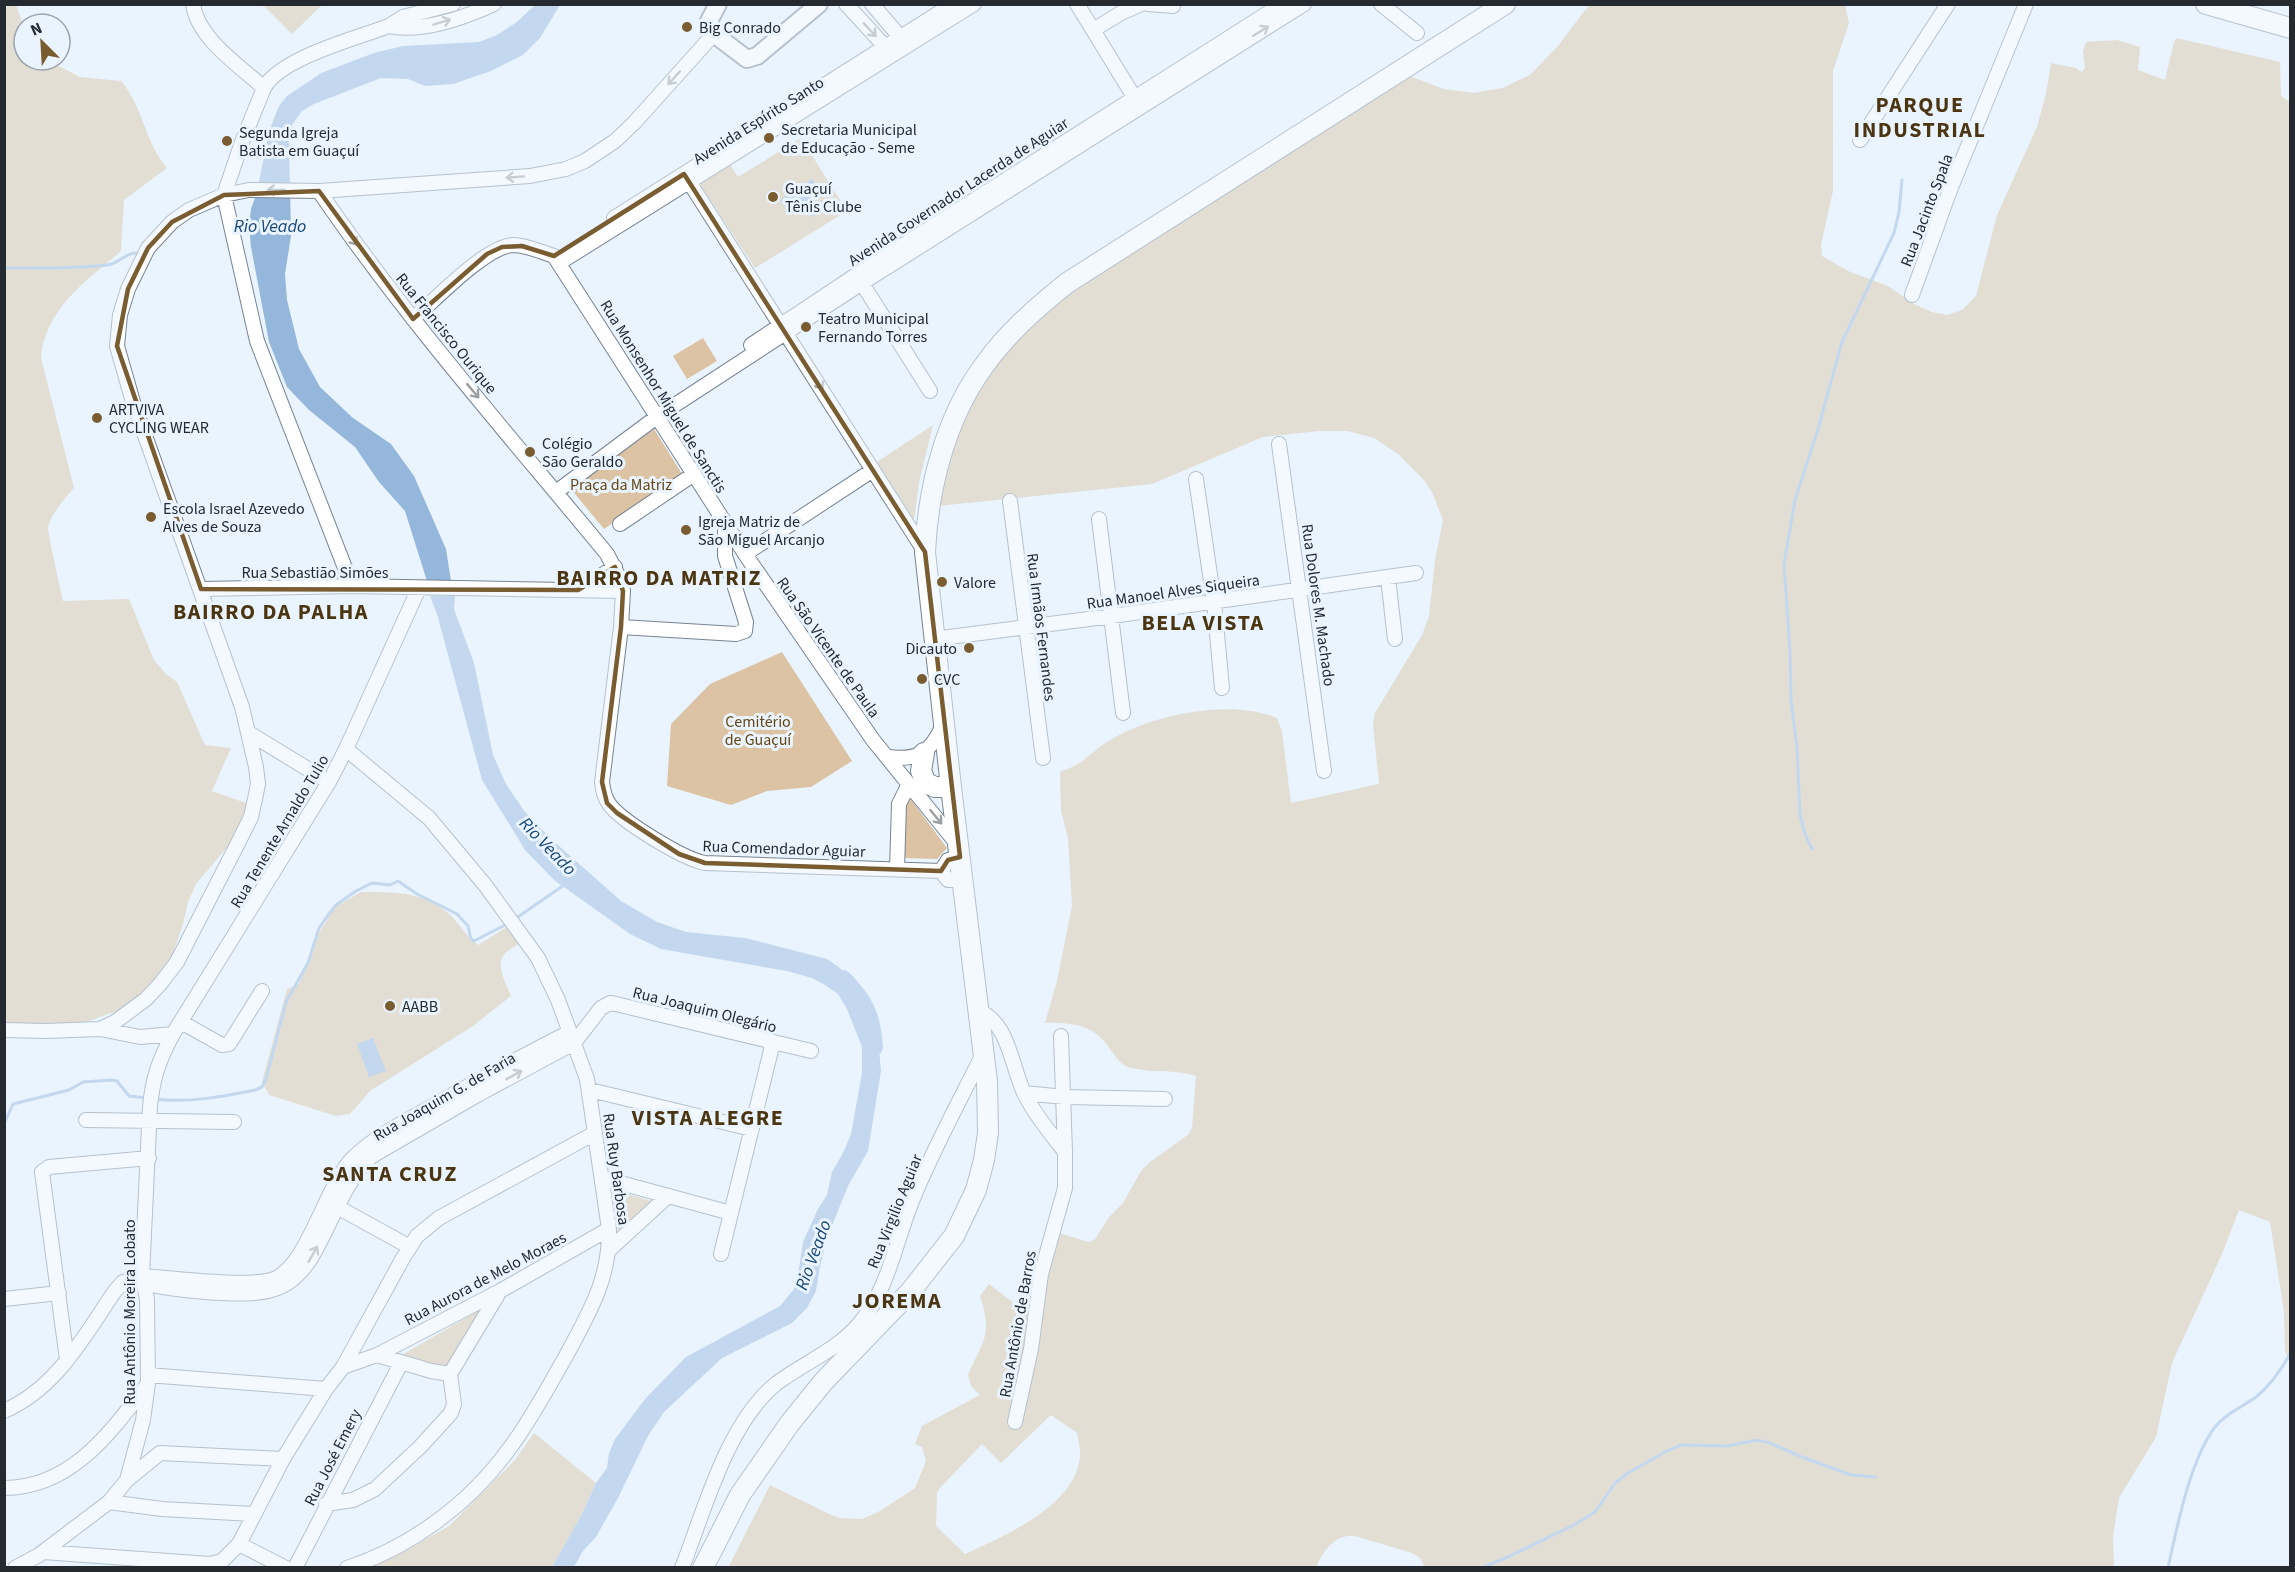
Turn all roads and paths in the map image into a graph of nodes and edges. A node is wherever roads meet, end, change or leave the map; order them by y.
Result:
1 (193, 4) edge
2 (453, 4) edge
3 (494, 4) edge
4 (718, 4) edge
5 (819, 4) edge
6 (846, 4) edge
7 (872, 4) edge
8 (953, 4) edge
9 (974, 4) edge
10 (1077, 4) edge
11 (1142, 4) edge
12 (1148, 4) edge
13 (1282, 4) edge
14 (1304, 4) edge
15 (1381, 4) edge
16 (1504, 4) edge
17 (1948, 4) edge
18 (2026, 4) edge
19 (2206, 4) edge
20 (1173, 6) edge
21 (418, 9) edge
22 (389, 26) junction
23 (2288, 28) edge
24 (1093, 30) junction
25 (1417, 33) dead end
26 (713, 35) junction
27 (904, 42) junction
28 (889, 51) junction
29 (264, 88) junction
30 (1137, 102) junction
31 (1860, 140) dead end
32 (687, 178) junction
33 (319, 190) junction
34 (224, 195) junction
35 (556, 260) junction
36 (859, 279) junction
37 (1912, 295) dead end
38 (413, 319) junction
39 (784, 329) junction
40 (930, 391) dead end
41 (656, 413) junction
42 (1279, 444) dead end
43 (873, 470) junction
44 (694, 474) junction
45 (1196, 479) dead end
46 (556, 492) junction
47 (1010, 501) dead end
48 (1099, 519) dead end
49 (620, 524) dead end
50 (725, 524) junction
51 (925, 552) junction
52 (745, 554) junction
53 (615, 567) junction
54 (1416, 573) dead end
55 (1388, 578) junction
56 (352, 586) junction
57 (201, 589) junction
58 (424, 589) junction
59 (578, 590) junction
60 (1300, 590) junction
61 (623, 591) junction
62 (1214, 602) junction
63 (1112, 616) junction
64 (621, 627) junction
65 (1026, 628) junction
66 (934, 639) junction
67 (1395, 639) dead end
68 (1221, 688) dead end
69 (1123, 713) dead end
70 (944, 723) junction
71 (249, 733) junction
72 (346, 749) junction
73 (924, 753) junction
74 (888, 757) junction
75 (1042, 758) dead end
76 (1324, 771) dead end
77 (329, 782) junction
78 (909, 784) junction
79 (951, 787) junction
80 (959, 851) junction
81 (897, 869) junction
82 (941, 871) junction
83 (963, 880) junction
84 (262, 991) dead end
85 (979, 1011) junction
86 (177, 1028) junction
87 (100, 1029) junction
88 (4, 1030) edge
89 (1061, 1036) dead end
90 (572, 1038) junction
91 (773, 1042) junction
92 (811, 1052) dead end
93 (983, 1054) junction
94 (590, 1090) junction
95 (1024, 1093) junction
96 (1064, 1097) junction
97 (1165, 1099) dead end
98 (149, 1113) junction
99 (86, 1120) dead end
100 (234, 1122) dead end
101 (752, 1129) junction
102 (595, 1134) junction
103 (1065, 1152) junction
104 (149, 1158) junction
105 (602, 1178) junction
106 (668, 1196) junction
107 (332, 1203) junction
108 (730, 1213) junction
109 (609, 1229) junction
110 (410, 1247) junction
111 (609, 1250) junction
112 (721, 1254) dead end
113 (139, 1280) junction
114 (500, 1291) junction
115 (60, 1293) junction
116 (4, 1299) edge
117 (377, 1355) junction
118 (68, 1360) junction
119 (401, 1363) junction
120 (343, 1367) junction
121 (450, 1374) junction
122 (148, 1379) junction
123 (326, 1389) junction
124 (4, 1411) edge
125 (1015, 1422) dead end
126 (283, 1459) junction
127 (127, 1480) junction
128 (4, 1488) edge
129 (109, 1502) junction
130 (327, 1504) junction
131 (254, 1514) junction
132 (239, 1544) junction
133 (42, 1558) edge
134 (158, 1564) edge
135 (348, 1567) edge
136 (15, 1568) edge
137 (286, 1568) edge
138 (295, 1568) edge
139 (682, 1568) edge
140 (703, 1568) edge

1 - 29 street
2 - 21 street
22 -> 3 street
4 - 26 main road
5 - 26 main road
6 -> 28 street
7 - 27 street
8 - 27 street, Avenida Espírito Santo
9 - 27 street, Avenida Espírito Santo
10 - 24 street
11 - 24 street
12 - 20 street
13 - 30 street, Avenida Governador Lacerda de Aguiar
30 -> 14 street, Avenida Governador Lacerda de Aguiar
15 - 25 street
16 - 51 highway
17 - 31 street
18 - 37 street, Rua Jacinto Spala
19 - 23 highway
21 - 22 street
22 - 29 street
24 - 30 street
26 -> 33 street
27 - 28 street, Avenida Espírito Santo
28 - 32 street, Avenida Espírito Santo
29 - 34 street
30 - 36 street, Avenida Governador Lacerda de Aguiar
32 - 35 street, Avenida Espírito Santo
32 - 39 street
33 -> 34 street
33 -> 38 street, Rua Francisco Ourique
34 - 56 street
34 - 57 street
35 - 38 street
35 - 41 street, Rua Monsenhor Miguel de Sanctis
36 - 39 street, Avenida Governador Lacerda de Aguiar
36 - 40 street
38 -> 46 street, Rua Francisco Ourique
39 - 41 street, Avenida Governador Lacerda de Aguiar
39 -> 43 street
41 - 44 street, Rua Monsenhor Miguel de Sanctis
41 - 46 street
42 - 60 street, Rua Dolores M. Machado
43 - 51 street
43 - 52 street
44 - 49 street
44 - 50 street, Rua Monsenhor Miguel de Sanctis
45 - 62 street
46 - 53 street
47 - 65 street, Rua Irmãos Fernandes
48 - 63 street
50 - 52 street, Rua Monsenhor Miguel de Sanctis
50 - 64 street
51 - 66 highway
52 - 74 street, Rua São Vicente de Paula
53 - 59 street
53 - 61 street
54 - 55 street, Rua Manoel Alves Siqueira
55 - 60 street, Rua Manoel Alves Siqueira
55 - 67 street
56 - 57 street, Rua Sebastião Simões
56 - 58 street, Rua Sebastião Simões
57 - 71 street
58 - 59 street, Rua Sebastião Simões
58 - 72 street, Rua Tenente Arnaldo Tulio
59 - 61 street, Rua Sebastião Simões
60 - 62 street, Rua Manoel Alves Siqueira
60 - 76 street, Rua Dolores M. Machado
61 - 64 street, Rua Comendador Aguiar
62 - 63 street, Rua Manoel Alves Siqueira
62 - 68 street
63 - 65 street, Rua Manoel Alves Siqueira
63 - 69 street
64 - 81 street, Rua Comendador Aguiar
65 - 66 street, Rua Manoel Alves Siqueira
65 - 75 street, Rua Irmãos Fernandes
66 - 70 highway
70 - 73 street
70 - 79 highway
71 - 77 street
71 - 87 street
72 - 77 street, Rua Tenente Arnaldo Tulio
72 - 90 street, Rua Ruy Barbosa
73 - 74 street
73 - 79 highway
74 - 78 street
77 - 86 street, Rua Tenente Arnaldo Tulio
78 -> 80 street
78 - 81 street
79 - 80 highway
80 - 82 street
80 - 83 highway
81 - 82 street, Rua Comendador Aguiar
82 - 83 street, Rua Comendador Aguiar
83 - 85 highway
84 - 86 street
85 - 93 highway
85 - 95 street
86 - 87 street
86 - 98 street, Rua Tenente Arnaldo Tulio
87 - 88 street
89 - 96 street, Rua Antônio de Barros
90 - 91 street, Rua Joaquim Olegário
90 - 94 street, Rua Ruy Barbosa
90 - 107 street, Rua Joaquim G. de Faria
91 - 92 street, Rua Joaquim Olegário
91 - 101 street
93 - 139 street, Rua Virgilio Aguiar
93 - 140 highway
94 - 101 street
94 - 102 street, Rua Ruy Barbosa
95 - 96 street
95 - 103 street
96 - 97 street
96 - 103 street, Rua Antônio de Barros
98 - 99 street
98 - 100 street
98 - 104 street, Rua Antônio Moreira Lobato
101 - 108 street
102 - 105 street, Rua Ruy Barbosa
102 - 110 street
103 - 125 street, Rua Antônio de Barros
104 - 113 street, Rua Antônio Moreira Lobato
104 - 115 street
105 - 106 street
105 - 109 street, Rua Ruy Barbosa
106 - 108 street
106 - 111 street
107 - 110 street
107 - 113 street, Rua Joaquim G. de Faria
108 - 112 street
109 - 111 street, Rua Ruy Barbosa
109 - 114 street, Rua Aurora de Melo Moraes
110 - 120 street
111 - 135 street, Rua Ruy Barbosa
113 - 118 street
113 - 122 street, Rua Antônio Moreira Lobato
114 - 117 street, Rua Aurora de Melo Moraes
114 - 121 street
115 - 116 street
115 - 118 street
117 - 119 street
117 - 120 street, Rua Aurora de Melo Moraes
118 - 124 street
119 - 121 street
119 - 130 street, Rua José Emery
120 - 123 street
121 - 130 street
122 - 123 street
122 - 127 street, Rua Antônio Moreira Lobato
122 - 128 street
123 - 126 street
126 - 127 street
126 - 131 street
127 - 129 street
129 - 131 street
129 - 133 street
130 - 138 street, Rua José Emery
131 - 132 street
132 - 134 street
132 - 137 street
133 - 134 street
133 - 136 street

